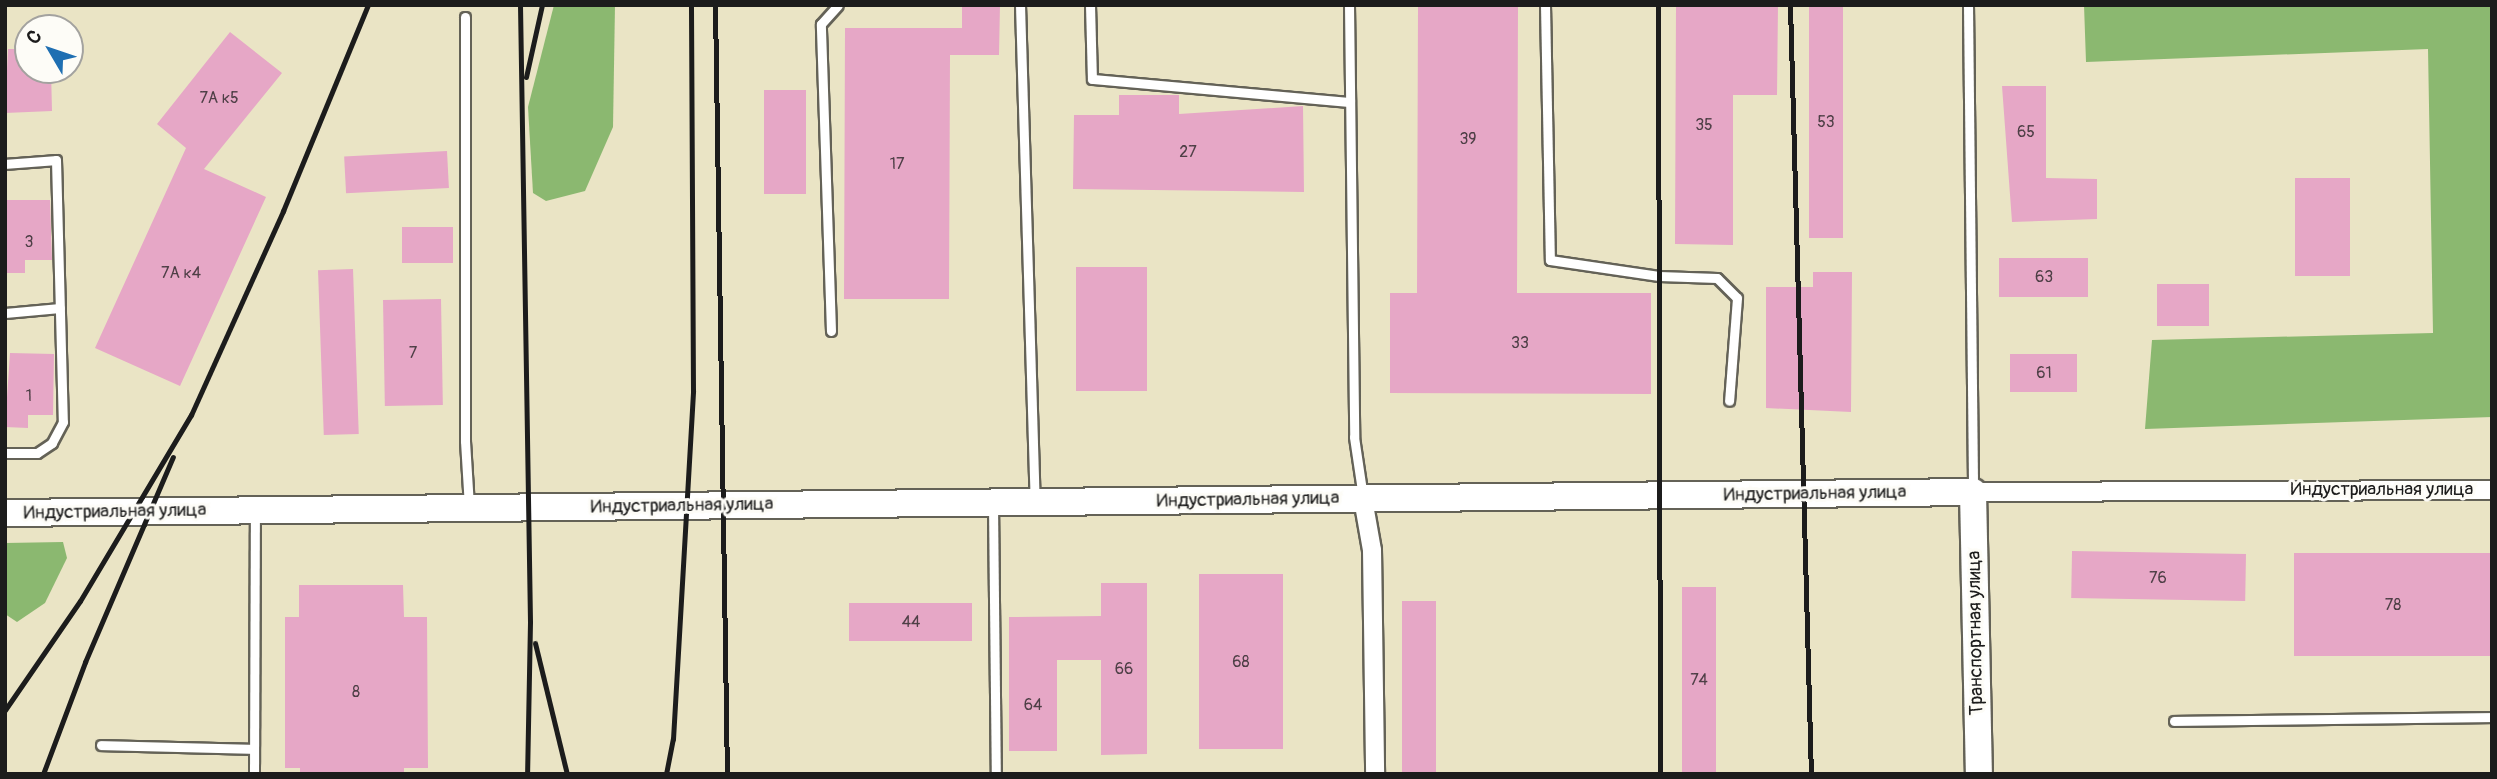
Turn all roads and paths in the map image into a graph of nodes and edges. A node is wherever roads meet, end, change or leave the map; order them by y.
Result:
1 (838, 5) edge
2 (1020, 5) edge
3 (1090, 5) edge
4 (1349, 5) edge
5 (1545, 5) edge
6 (1968, 5) edge
7 (465, 17) dead end
8 (1350, 102) junction
9 (5, 164) edge
10 (60, 308) junction
11 (5, 313) edge
12 (831, 331) dead end
13 (1729, 401) dead end
14 (5, 453) edge
15 (2492, 490) edge
16 (1973, 492) junction
17 (1363, 499) junction
18 (993, 502) junction
19 (1035, 502) junction
20 (470, 508) junction
21 (255, 510) junction
22 (5, 513) edge
23 (2492, 717) edge
24 (2174, 721) dead end
25 (102, 745) dead end
26 (254, 749) junction
27 (254, 774) edge
28 (996, 774) edge
29 (1376, 774) edge
30 (1979, 774) edge

1 - 12 lane
2 - 19 lane
3 - 8 lane
4 - 8 lane
5 - 13 lane
6 - 16 lane
7 - 20 lane
8 - 17 lane
9 - 10 lane
10 - 11 lane
10 - 14 lane
15 - 16 street, Индустриальная улица
16 - 17 street, Индустриальная улица
16 - 30 street, Транспортная улица
17 - 19 street, Индустриальная улица
17 - 29 street
18 - 19 street, Индустриальная улица
18 - 20 street, Индустриальная улица
18 - 28 lane
20 - 21 street, Индустриальная улица
21 - 22 street, Индустриальная улица
21 - 26 lane
23 - 24 lane
25 - 26 lane
26 - 27 lane

